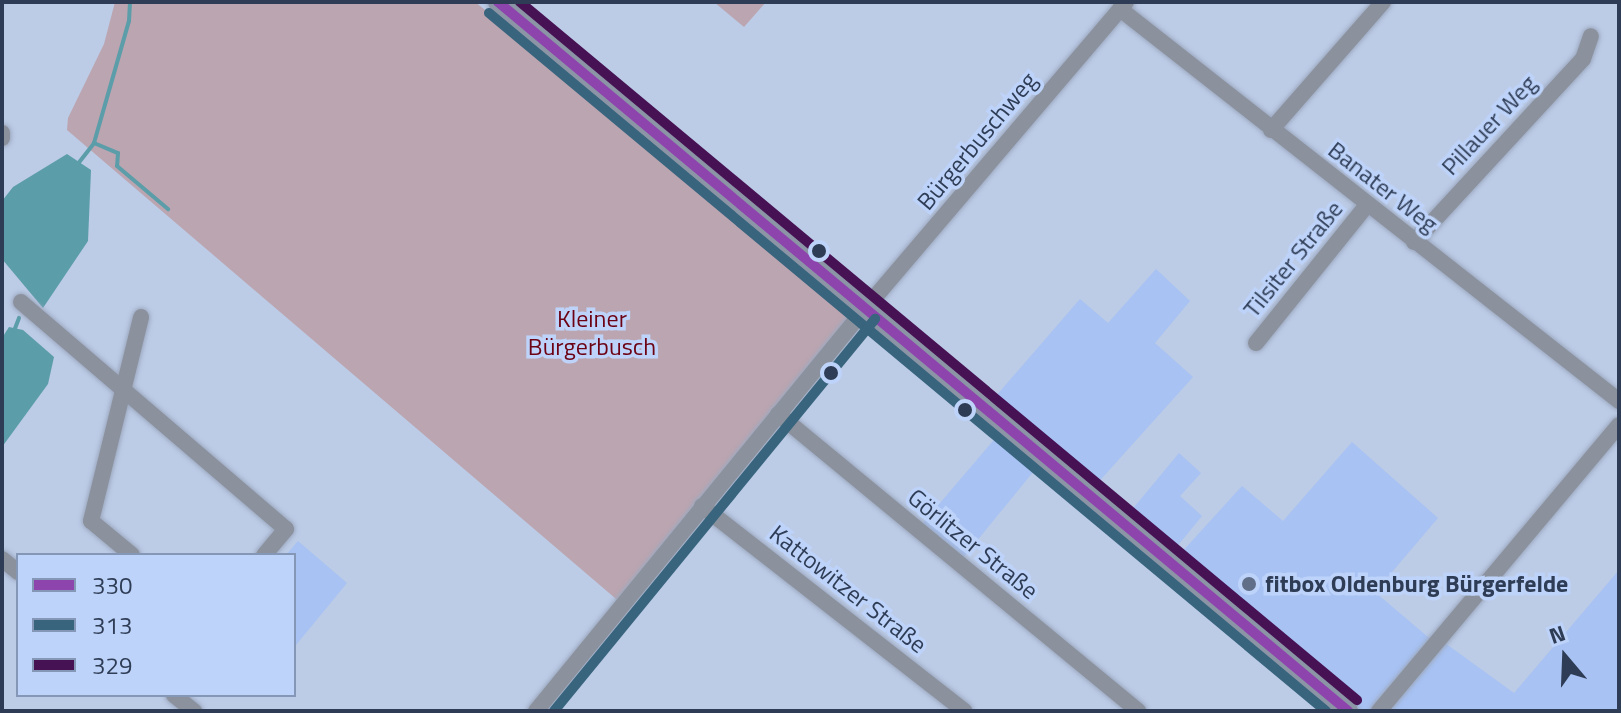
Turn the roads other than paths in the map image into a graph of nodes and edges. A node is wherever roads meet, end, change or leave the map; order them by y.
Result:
1 (498, 2) edge
2 (1383, 2) edge
3 (1123, 6) edge
4 (1591, 36) dead end
5 (1271, 130) junction
6 (1367, 205) junction
7 (1414, 242) junction
8 (21, 302) dead end
9 (864, 310) junction
10 (141, 317) dead end
11 (1256, 343) dead end
12 (122, 389) junction
13 (1619, 401) edge
14 (778, 414) junction
15 (1619, 425) edge
16 (702, 506) junction
17 (130, 553) edge
18 (266, 553) edge
19 (176, 697) edge
20 (194, 711) edge
21 (536, 711) edge
22 (964, 711) edge
23 (1138, 711) edge
24 (1348, 711) edge
25 (1379, 711) edge

1 - 9 main road
2 - 5 street
3 - 5 street, Banater Weg
3 - 9 street, Bürgerbuschweg
4 - 7 street, Pillauer Weg
5 - 6 street, Banater Weg
6 - 7 street, Banater Weg
6 - 11 street, Tilsiter Straße
7 - 13 street, Banater Weg
8 - 12 street
9 - 14 street, Bürgerbuschweg
9 - 24 main road
10 - 12 street
12 - 17 street
12 - 18 street
14 - 16 street, Bürgerbuschweg
14 - 23 street, Görlitzer Straße
15 - 25 street
16 - 21 street, Bürgerbuschweg
16 - 22 street, Kattowitzer Straße
19 - 20 street

